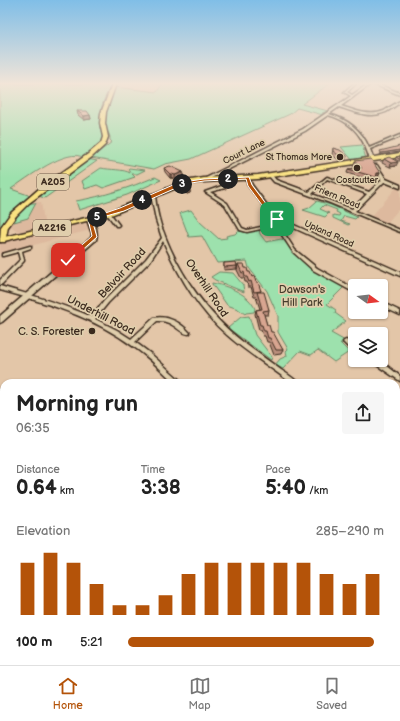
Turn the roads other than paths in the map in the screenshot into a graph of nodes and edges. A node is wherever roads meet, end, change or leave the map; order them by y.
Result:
1 (103, 115) edge
2 (326, 115) edge
3 (331, 115) edge
4 (400, 136) edge
5 (368, 149) junction
6 (399, 155) edge
7 (372, 160) junction
8 (270, 175) junction
9 (248, 178) junction
10 (223, 179) junction
11 (204, 180) junction
12 (384, 180) junction
13 (400, 187) edge
14 (309, 194) junction
15 (370, 194) junction
16 (153, 196) junction
17 (352, 211) junction
18 (109, 214) junction
19 (274, 218) junction
20 (90, 220) junction
21 (117, 224) dead end
22 (277, 224) junction
23 (400, 231) edge
24 (164, 238) junction
25 (1, 240) edge
26 (30, 247) dead end
27 (20, 250) junction
28 (2, 255) dead end
29 (400, 274) edge
30 (0, 283) edge
31 (348, 287) edge
32 (0, 288) edge
33 (28, 295) junction
34 (388, 307) edge
35 (400, 313) edge
36 (0, 320) edge
37 (92, 320) junction
38 (187, 333) dead end
39 (132, 342) junction
40 (384, 367) edge
41 (399, 376) edge
42 (174, 379) edge
43 (290, 379) edge

1 - 25 highway, A205
2 - 11 street, Court Lane
3 - 5 street
4 - 5 street
5 - 7 street
6 - 7 main road, A2216
7 - 8 main road, A2216
7 - 12 street
8 - 9 main road, A2216
8 - 14 street, Friern Road
9 - 10 main road, A2216
9 - 19 street, Upland Road
10 - 11 main road, A2216
10 - 22 street
11 - 16 main road, A2216
12 - 13 street
12 - 15 street
14 - 15 street
14 - 17 street, Friern Road
15 - 17 street
16 - 18 main road, A2216
16 - 24 street, Overhill Road
17 - 23 street, Friern Road
18 - 20 main road, A2216
18 - 21 street
19 - 22 street
19 - 29 street, Upland Road
20 - 25 main road, A2216
20 - 33 street
22 - 31 street
24 - 37 street, Belvoir Road
24 - 43 street, Overhill Road
26 - 27 street
27 - 28 street
27 - 30 street
32 - 33 street, Underhill Road
33 - 36 street
33 - 37 street, Underhill Road
34 - 35 street
37 - 39 street, Underhill Road
38 - 39 street
39 - 42 street, Underhill Road
40 - 41 street

